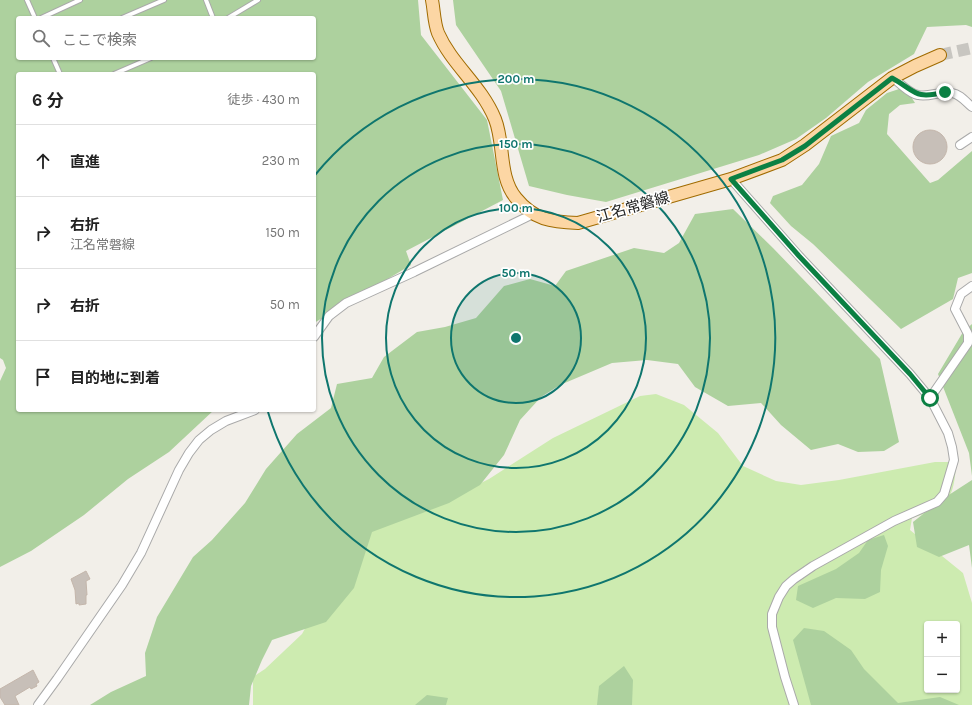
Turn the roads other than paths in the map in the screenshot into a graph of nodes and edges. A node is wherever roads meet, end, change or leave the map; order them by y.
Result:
1 (27, 0) edge
2 (80, 0) edge
3 (164, 0) edge
4 (206, 0) edge
5 (258, 0) edge
6 (432, 0) edge
7 (34, 16) edge
8 (45, 16) edge
9 (127, 16) edge
10 (212, 16) edge
11 (231, 16) edge
12 (940, 55) tunnel mouth
13 (54, 60) edge
14 (146, 60) edge
15 (59, 72) edge
16 (119, 72) edge
17 (892, 78) junction
18 (972, 107) edge
19 (972, 137) edge
20 (960, 145) dead end
21 (731, 179) junction
22 (533, 214) junction
23 (972, 286) edge
24 (316, 334) edge
25 (930, 398) junction
26 (250, 412) edge
27 (38, 705) edge
28 (794, 705) edge

1 - 7 lane
2 - 8 lane
3 - 9 lane
4 - 10 lane
5 - 11 lane
6 - 22 main road, 江名常磐線
12 - 17 main road, 江名常磐線
13 - 15 lane
14 - 16 lane
17 - 18 street
17 - 21 main road, 江名常磐線
19 - 20 street
21 - 22 main road, 江名常磐線
21 - 25 street
22 - 24 street
23 - 25 street
25 - 28 street
26 - 27 street

